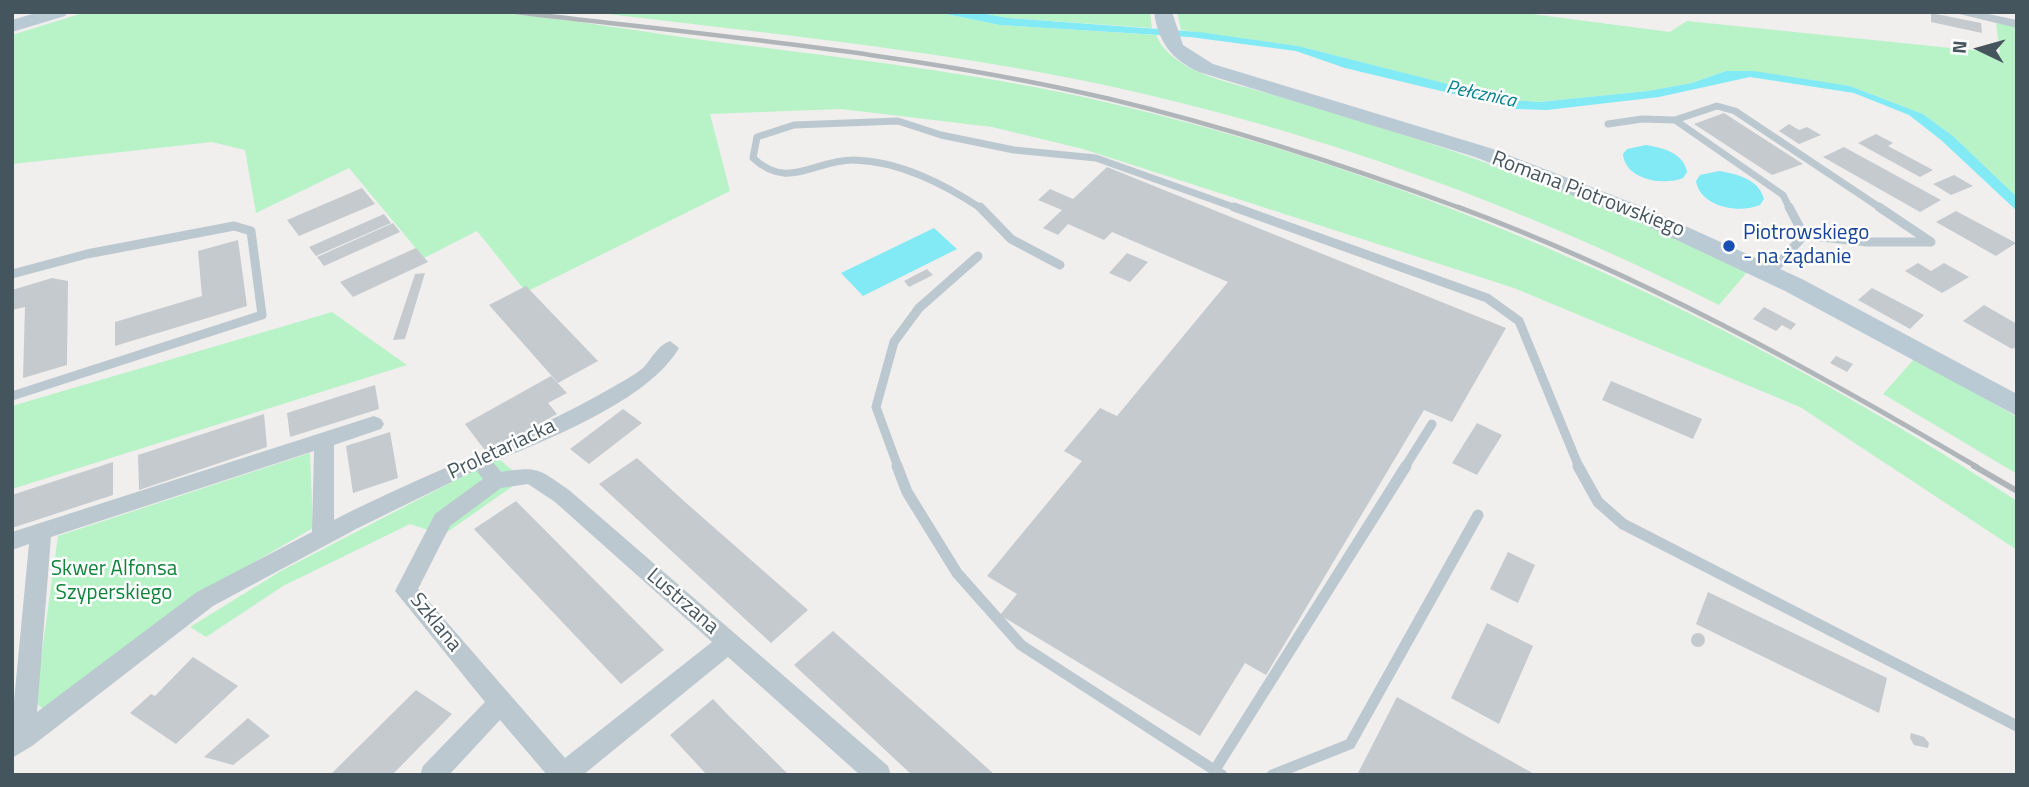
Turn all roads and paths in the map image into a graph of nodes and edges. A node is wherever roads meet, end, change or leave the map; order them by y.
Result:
1 (59, 12) edge
2 (1958, 12) edge
3 (1163, 16) edge
4 (2017, 24) edge
5 (12, 26) edge
6 (1675, 120) junction
7 (1608, 124) dead end
8 (1804, 235) junction
9 (978, 256) dead end
10 (1060, 265) dead end
11 (1771, 273) junction
12 (12, 274) edge
13 (670, 348) dead end
14 (12, 396) edge
15 (2017, 406) edge
16 (374, 424) dead end
17 (1432, 424) dead end
18 (324, 440) junction
19 (479, 459) junction
20 (496, 481) junction
21 (1478, 515) dead end
22 (41, 532) junction
23 (323, 537) junction
24 (12, 541) edge
25 (728, 643) junction
26 (501, 702) junction
27 (2017, 726) edge
28 (18, 742) edge
29 (1219, 772) edge
30 (432, 775) edge
31 (563, 775) edge
32 (879, 775) edge
33 (1272, 775) edge

1 - 5 street
2 - 4 street
3 - 11 street, Romana Piotrowskiego
6 - 7 lane
6 - 8 lane
6 - 8 lane
8 - 11 lane
9 - 29 lane
10 - 27 lane
11 - 15 street, Romana Piotrowskiego
12 - 14 lane
13 - 19 street, Proletariacka
16 - 18 street
17 - 29 lane
18 - 22 street
18 - 23 street
19 - 20 street
19 - 23 street, Proletariacka
20 - 25 street, Lustrzana
20 - 26 street, Szklana
21 - 33 lane
22 - 24 street
22 - 28 street, Proletariacka
23 - 28 street, Proletariacka
25 - 31 street, Szklana
25 - 32 street, Lustrzana
26 - 30 street
26 - 31 street, Szklana

